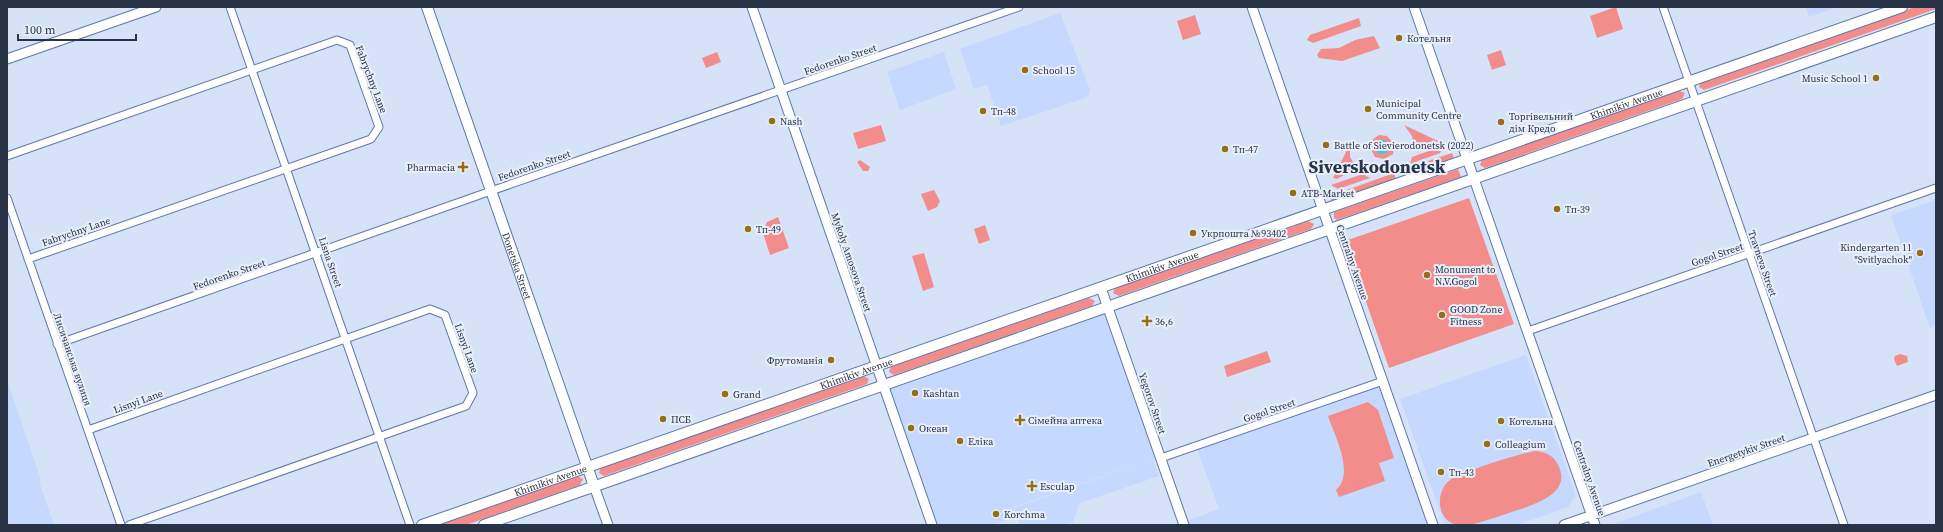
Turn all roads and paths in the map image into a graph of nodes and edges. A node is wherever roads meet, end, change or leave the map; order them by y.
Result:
1 (156, 7) edge
2 (230, 7) edge
3 (426, 7) edge
4 (752, 7) edge
5 (1019, 7) edge
6 (1252, 7) edge
7 (1414, 7) edge
8 (1663, 7) edge
9 (1902, 7) edge
10 (1936, 17) edge
11 (7, 59) edge
12 (252, 69) junction
13 (1689, 82) junction
14 (780, 90) junction
15 (1695, 101) junction
16 (7, 156) edge
17 (1468, 159) junction
18 (288, 169) junction
19 (1475, 178) junction
20 (1936, 188) edge
21 (491, 191) junction
22 (7, 198) edge
23 (1323, 210) junction
24 (1330, 229) junction
25 (317, 254) junction
26 (1749, 254) junction
27 (28, 259) junction
28 (1101, 288) junction
29 (1108, 307) junction
30 (1528, 331) junction
31 (346, 338) junction
32 (57, 344) junction
33 (877, 366) junction
34 (1383, 381) junction
35 (883, 385) junction
36 (1936, 395) edge
37 (88, 430) junction
38 (380, 436) junction
39 (1813, 438) junction
40 (1161, 458) junction
41 (588, 468) junction
42 (594, 486) junction
43 (1592, 515) junction
44 (122, 525) edge
45 (129, 525) edge
46 (410, 525) edge
47 (422, 525) edge
48 (484, 525) edge
49 (608, 525) edge
50 (932, 525) edge
51 (1184, 525) edge
52 (1433, 525) edge
53 (1564, 525) edge
54 (1595, 525) edge
55 (1844, 525) edge

1 - 11 street
2 - 12 street, Lisna Street
3 - 21 main road, Donetska Street
4 - 14 street, Mykoly Amosova Street
5 - 14 street, Fedorenko Street
6 - 23 street, Centralny Avenue
7 - 17 street, Centralny Avenue
8 - 13 street, Travneva Street
9 - 13 main road, Khimikiv Avenue
10 - 15 main road, Khimikiv Avenue
12 - 16 street, Fabrychny Lane
12 - 18 street, Lisna Street
12 - 18 street, Fabrychny Lane
13 - 15 street, Travneva Street
13 - 17 main road, Khimikiv Avenue
14 - 21 street, Fedorenko Street
14 - 33 street, Mykoly Amosova Street
15 - 19 main road, Khimikiv Avenue
15 - 26 street, Travneva Street
17 - 19 street, Centralny Avenue
17 - 23 main road, Khimikiv Avenue
18 - 25 street, Lisna Street
18 - 27 street, Fabrychny Lane
19 - 24 main road, Khimikiv Avenue
19 - 30 street, Centralny Avenue
20 - 26 street, Gogol Street
21 - 25 street, Fedorenko Street
21 - 41 main road, Donetska Street
22 - 27 street, Лисичанська вулиця
23 - 24 street, Centralny Avenue
23 - 28 main road, Khimikiv Avenue
24 - 29 main road, Khimikiv Avenue
24 - 34 street, Centralny Avenue
25 - 31 street, Lisna Street
25 - 32 street, Fedorenko Street
26 - 30 street, Gogol Street
26 - 39 street, Travneva Street
27 - 32 street, Лисичанська вулиця
28 - 29 street, Yegorov Street
28 - 33 main road, Khimikiv Avenue
29 - 35 main road, Khimikiv Avenue
29 - 40 street, Yegorov Street
30 - 43 street, Centralny Avenue
31 - 37 street, Lisnyi Lane
31 - 38 street, Lisna Street
31 - 38 street, Lisnyi Lane
32 - 37 street, Лисичанська вулиця
33 - 35 street, Mykoly Amosova Street
33 - 41 main road, Khimikiv Avenue
34 - 40 street, Gogol Street
34 - 52 street, Centralny Avenue
35 - 42 main road, Khimikiv Avenue
35 - 50 street, Mykoly Amosova Street
36 - 39 street, Energetykiv Street
37 - 44 street, Лисичанська вулиця
38 - 45 street, Lisnyi Lane
38 - 46 street, Lisna Street
39 - 43 street, Energetykiv Street
39 - 55 street, Travneva Street
40 - 51 street, Yegorov Street
41 - 42 main road, Donetska Street
41 - 47 main road, Khimikiv Avenue
42 - 48 main road, Khimikiv Avenue
42 - 49 street, Donetska Street
43 - 53 street, Energetykiv Street
43 - 54 street, Centralny Avenue

